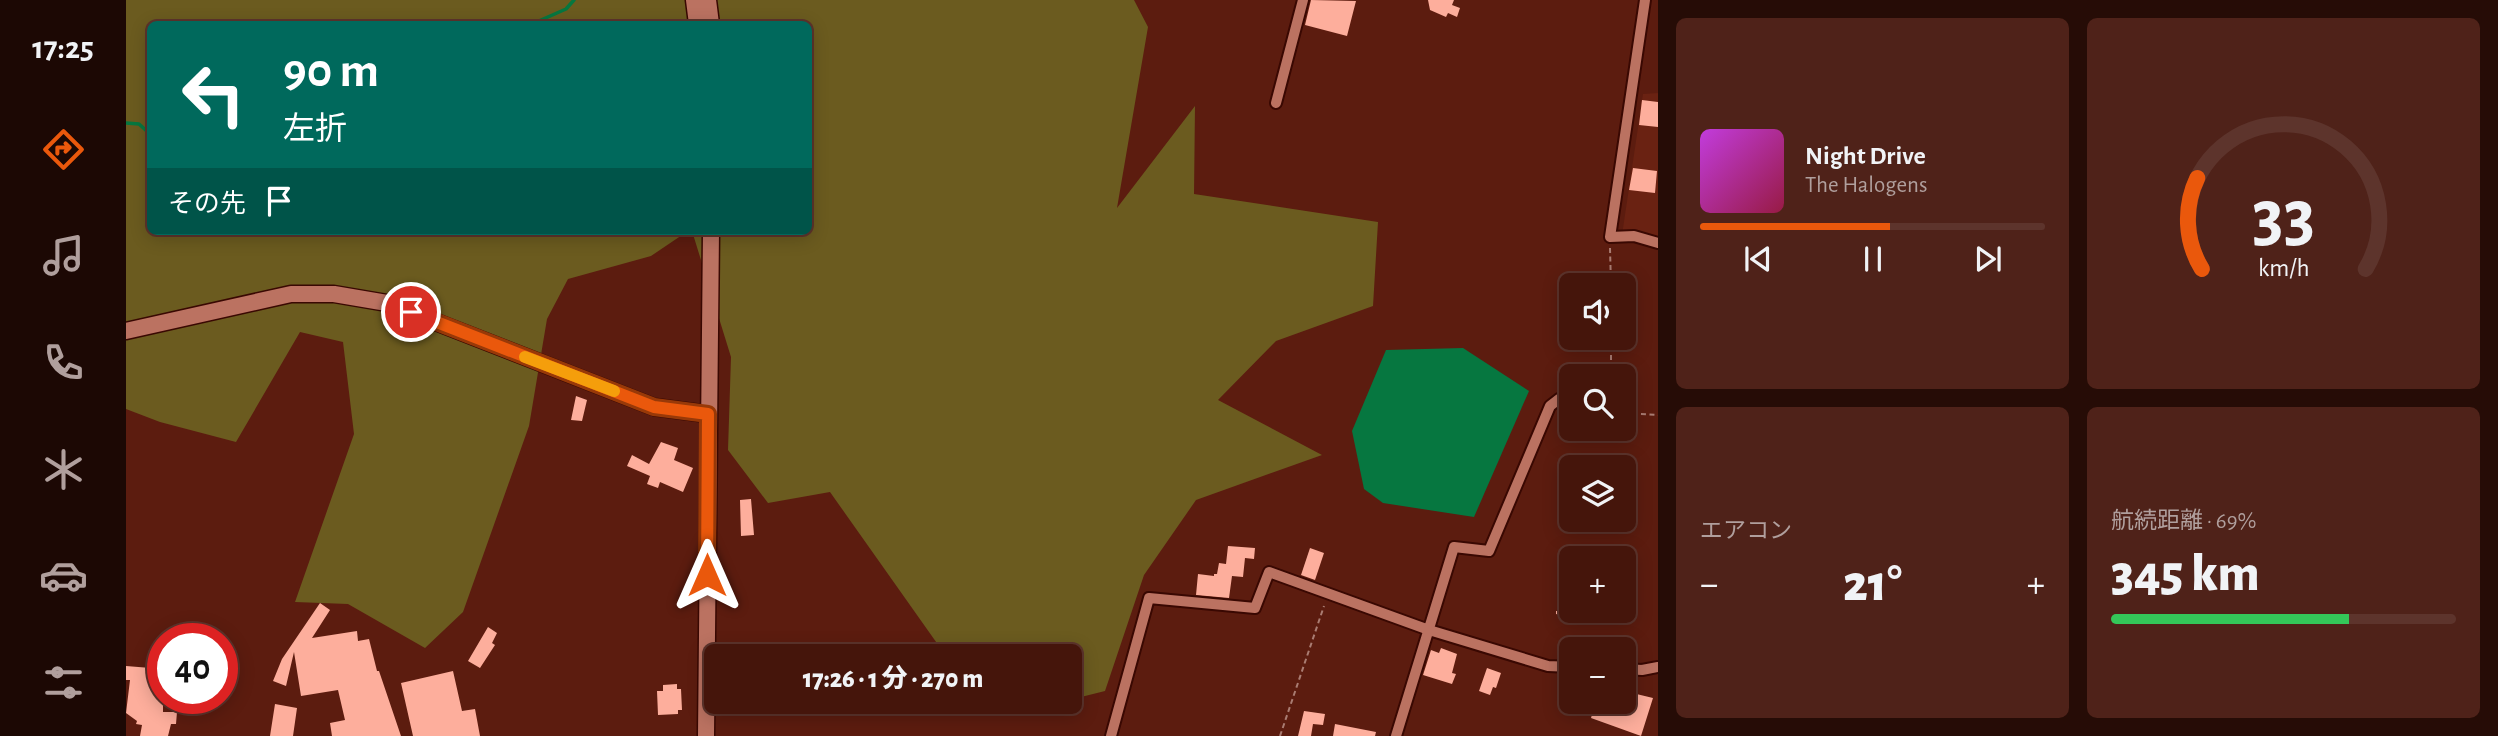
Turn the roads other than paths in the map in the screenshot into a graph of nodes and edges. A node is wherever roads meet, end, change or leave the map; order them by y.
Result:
1 (694, 0) edge
2 (708, 0) edge
3 (1304, 0) edge
4 (1645, 0) edge
5 (697, 21) edge
6 (711, 21) edge
7 (1276, 103) dead end
8 (711, 235) edge
9 (1658, 243) edge
10 (126, 331) edge
11 (1559, 399) edge
12 (708, 414) junction
13 (1429, 630) junction
14 (1559, 666) edge
15 (1658, 667) edge
16 (1636, 670) edge
17 (706, 736) edge
18 (1111, 736) edge
19 (1396, 736) edge

1 - 5 street
2 - 6 street
3 - 7 street
4 - 9 street
8 - 12 street
10 - 12 street
11 - 13 street
12 - 17 street
13 - 14 street
13 - 18 street
13 - 19 street
15 - 16 street

